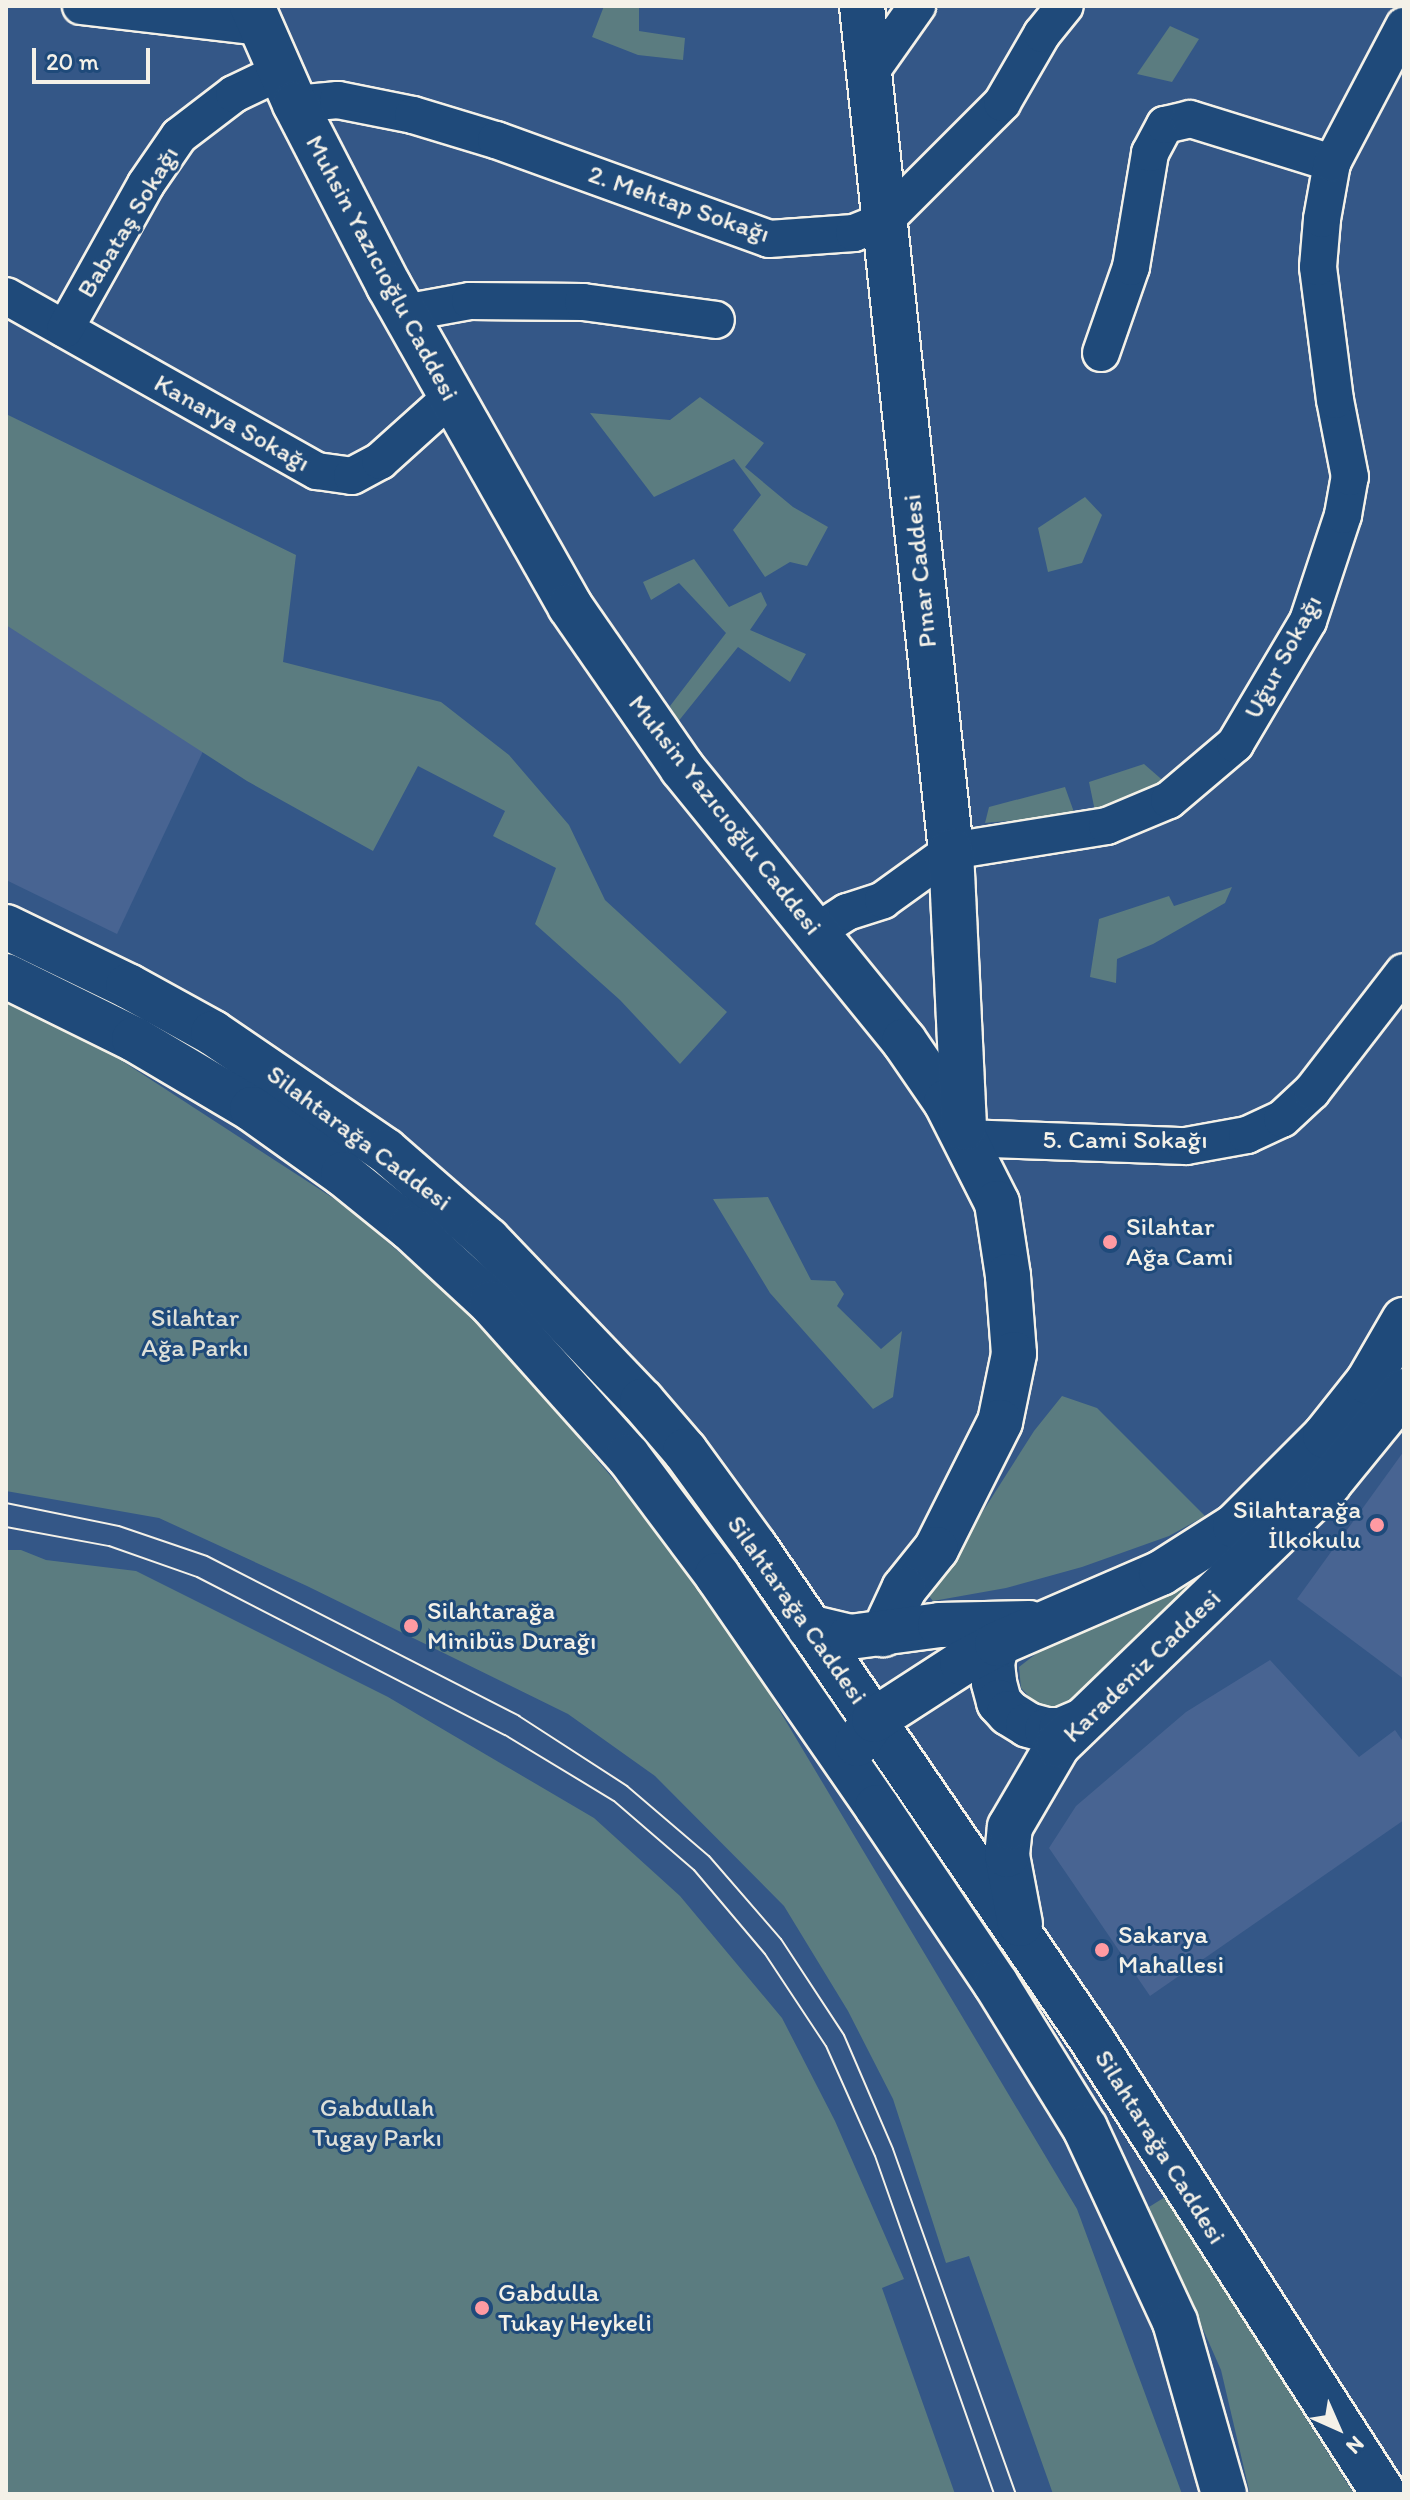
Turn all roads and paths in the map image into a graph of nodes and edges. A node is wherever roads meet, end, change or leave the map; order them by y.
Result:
1 (81, 6) edge
2 (862, 6) edge
3 (917, 6) edge
4 (1065, 6) edge
5 (256, 16) edge
6 (1404, 26) edge
7 (867, 77) junction
8 (288, 88) junction
9 (1332, 163) junction
10 (884, 221) junction
11 (6, 296) edge
12 (404, 313) junction
13 (716, 320) dead end
14 (65, 329) junction
15 (1101, 353) dead end
16 (450, 398) junction
17 (951, 851) junction
18 (6, 927) edge
19 (816, 932) junction
20 (1404, 972) edge
21 (6, 976) edge
22 (964, 1138) junction
23 (1404, 1320) edge
24 (1404, 1391) edge
25 (1046, 1623) junction
26 (809, 1627) junction
27 (883, 1634) junction
28 (997, 1644) junction
29 (874, 1720) junction
30 (1080, 1722) junction
31 (854, 1774) junction
32 (1025, 1946) junction
33 (1224, 2494) edge
34 (1384, 2494) edge

1 - 5 street
2 - 7 main road, Pınar Caddesi
3 - 7 street
4 - 10 street, 2. Mehtap Sokağı
5 - 8 main road, Muhsin Yazıcıoğlu Caddesi
6 - 9 street, Uğur Sokağı
7 - 10 main road, Pınar Caddesi
8 - 10 street, 2. Mehtap Sokağı
8 - 12 main road, Muhsin Yazıcıoğlu Caddesi
8 - 14 street, Babataş Sokağı
9 - 15 street
9 - 17 street, Uğur Sokağı
10 - 17 main road, Pınar Caddesi
11 - 14 street, Kanarya Sokağı
12 - 13 street
12 - 16 main road, Muhsin Yazıcıoğlu Caddesi
14 - 16 street, Kanarya Sokağı
16 - 19 main road, Muhsin Yazıcıoğlu Caddesi
17 - 19 street, Uğur Sokağı
17 - 22 main road, Pınar Caddesi
18 - 26 main road, Silahtarağa Caddesi
19 - 22 main road, Muhsin Yazıcıoğlu Caddesi
20 - 22 street, 5. Cami Sokağı
21 - 31 main road, Silahtarağa Caddesi
22 - 27 main road, Muhsin Yazıcıoğlu Caddesi
23 - 25 main road, Karadeniz Caddesi
24 - 30 main road, Karadeniz Caddesi
25 - 27 main road
25 - 28 main road, Karadeniz Caddesi
26 - 27 main road
26 - 29 main road, Silahtarağa Caddesi
28 - 29 main road, Karadeniz Caddesi
28 - 30 main road
29 - 31 main road
29 - 32 main road, Silahtarağa Caddesi
30 - 32 main road, Karadeniz Caddesi
31 - 33 main road, Silahtarağa Caddesi
32 - 34 main road, Silahtarağa Caddesi

